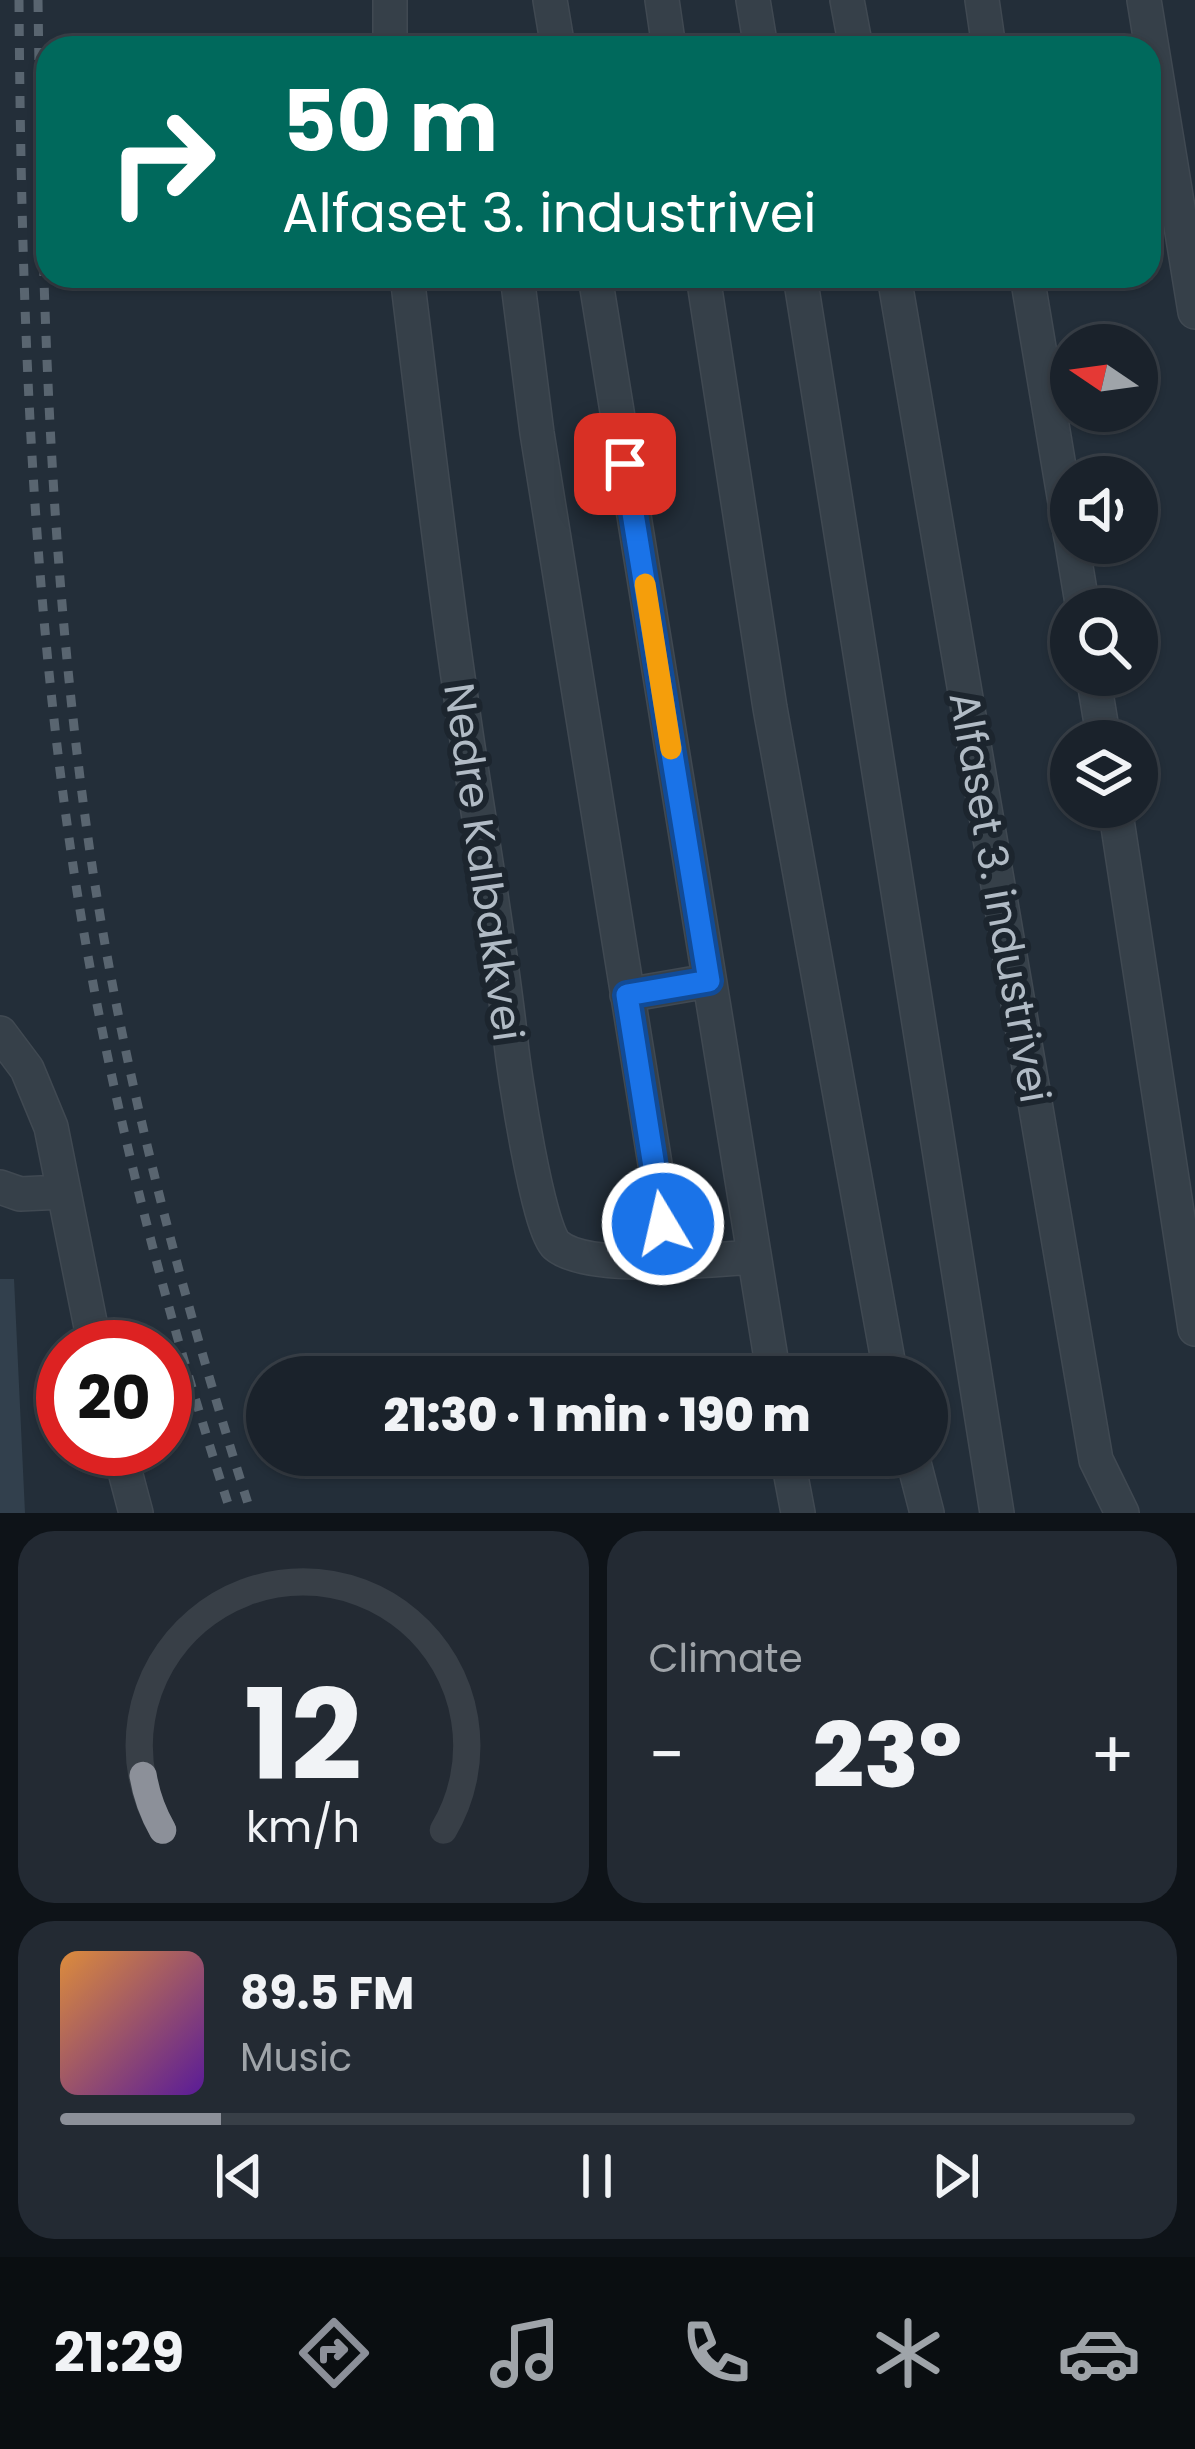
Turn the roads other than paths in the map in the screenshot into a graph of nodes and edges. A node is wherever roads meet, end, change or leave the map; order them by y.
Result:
1 (390, 0) edge
2 (550, 0) edge
3 (662, 0) edge
4 (753, 0) edge
5 (848, 0) edge
6 (982, 0) edge
7 (1144, 0) edge
8 (390, 36) edge
9 (556, 36) edge
10 (667, 36) edge
11 (759, 36) edge
12 (854, 36) edge
13 (987, 36) edge
14 (1150, 36) edge
15 (1161, 104) edge
16 (409, 288) edge
17 (519, 288) edge
18 (597, 288) edge
19 (705, 288) edge
20 (802, 288) edge
21 (896, 288) edge
22 (1030, 288) edge
23 (1195, 312) edge
24 (1057, 456) edge
25 (1118, 828) edge
26 (709, 981) junction
27 (627, 995) junction
28 (0, 1033) edge
29 (0, 1187) edge
30 (63, 1192) junction
31 (753, 1257) junction
32 (671, 1263) junction
33 (89, 1320) edge
34 (1195, 1329) edge
35 (770, 1356) edge
36 (887, 1356) edge
37 (126, 1476) edge
38 (791, 1476) edge
39 (917, 1476) edge
40 (136, 1513) edge
41 (798, 1513) edge
42 (927, 1513) edge
43 (997, 1513) edge
44 (1122, 1513) edge

1 - 8 lane
2 - 9 lane
3 - 10 lane
4 - 11 lane
5 - 12 lane
6 - 13 lane
7 - 14 lane
15 - 23 lane
16 - 32 lane, Nedre Kalbakkvei
17 - 27 lane
18 - 26 lane
19 - 36 lane
20 - 43 lane
21 - 44 lane, Alfaset 3. industrivei
22 - 24 lane
25 - 34 lane
26 - 27 lane
26 - 31 lane
27 - 32 lane
28 - 30 lane
29 - 30 lane
30 - 33 lane
31 - 32 lane, Nedre Kalbakkvei
31 - 35 lane
37 - 40 lane
38 - 41 lane
39 - 42 lane

